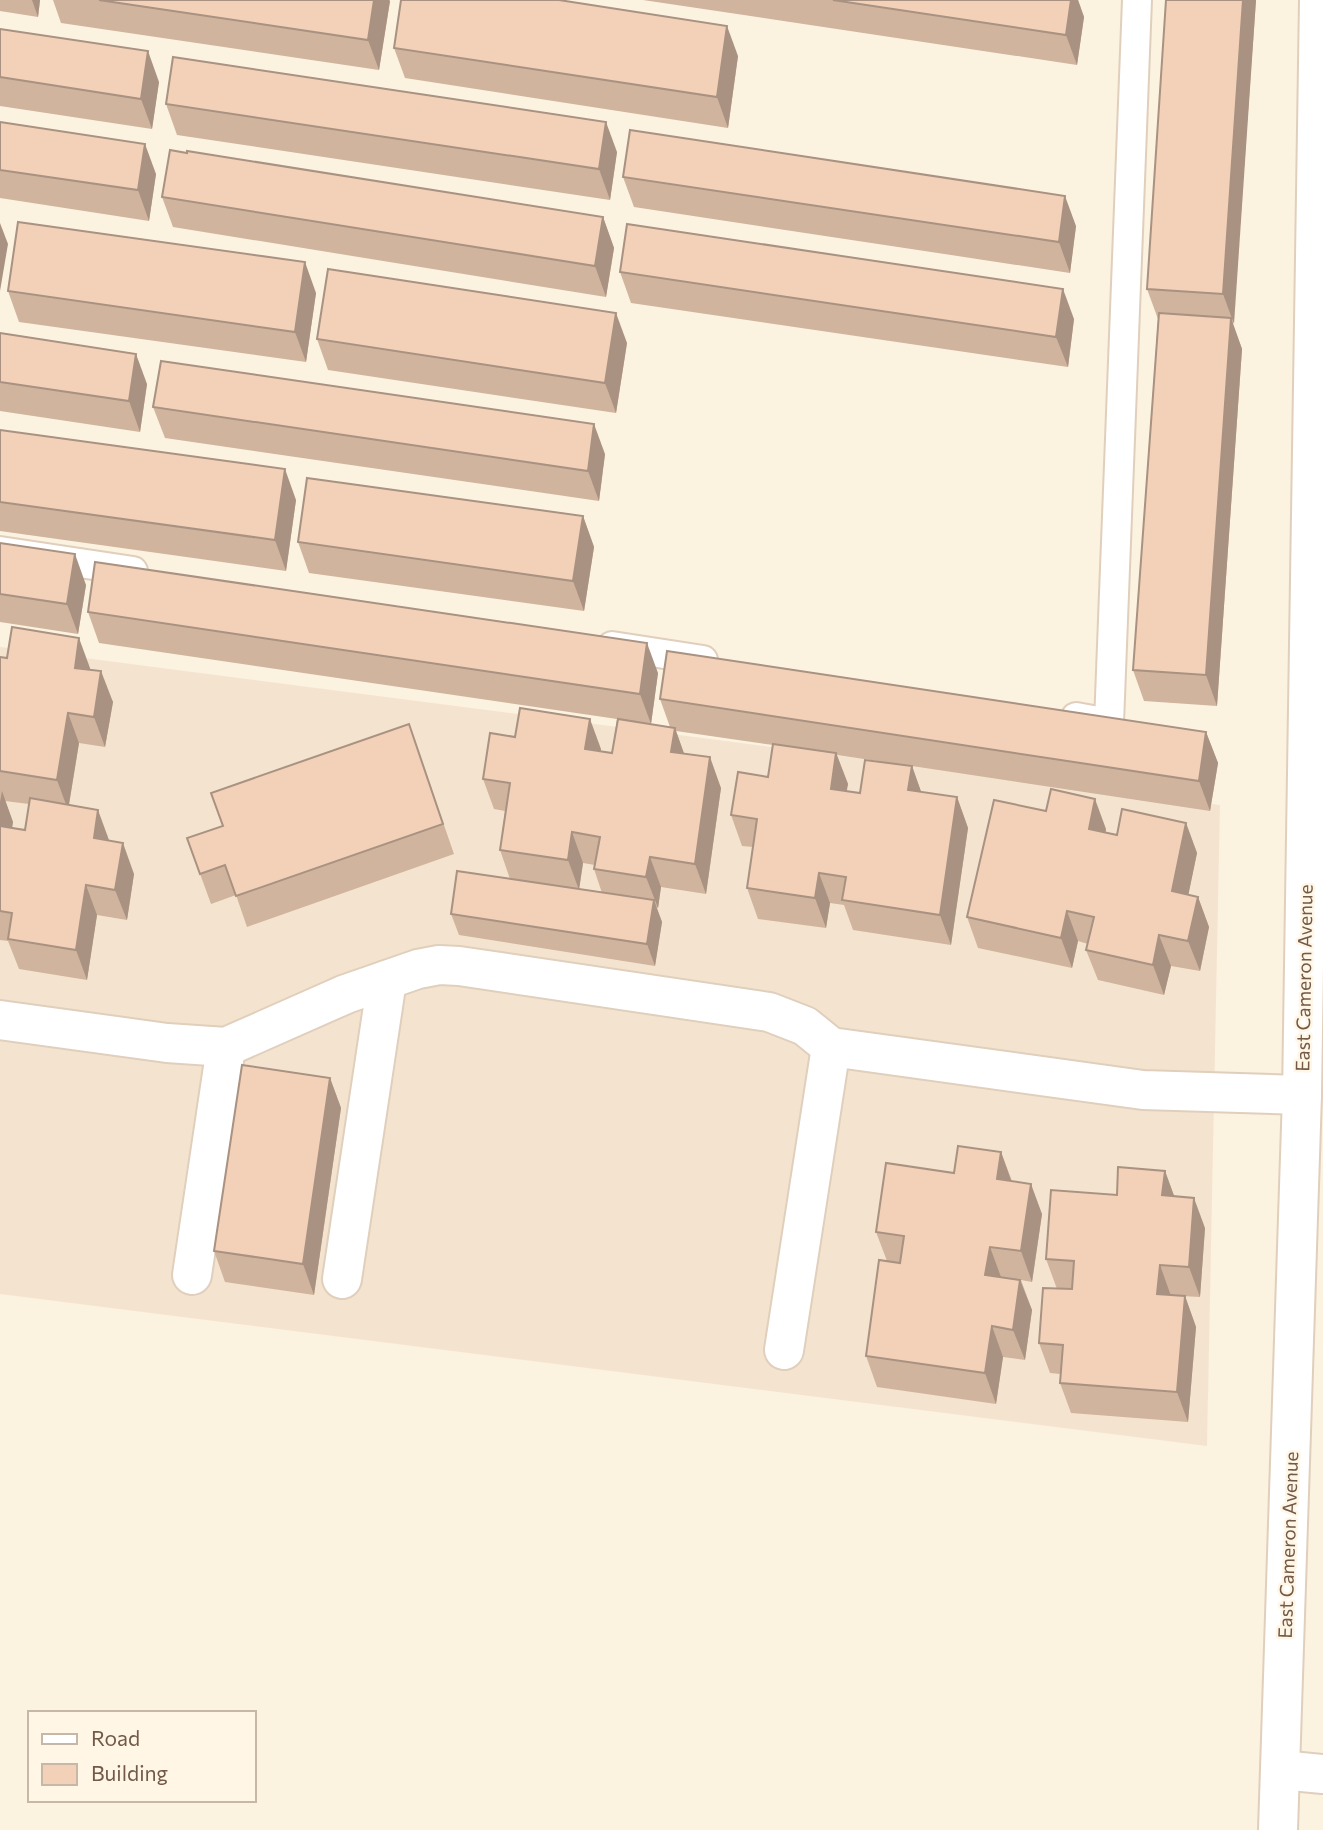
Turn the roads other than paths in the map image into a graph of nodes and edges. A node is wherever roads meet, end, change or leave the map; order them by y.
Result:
1 (1137, 0) edge
2 (1319, 0) edge
3 (0, 551) edge
4 (164, 576) edge
5 (589, 642) edge
6 (726, 663) edge
7 (1054, 714) edge
8 (387, 980) junction
9 (0, 1020) edge
10 (226, 1047) junction
11 (831, 1047) junction
12 (1302, 1095) junction
13 (192, 1275) dead end
14 (342, 1279) dead end
15 (784, 1350) dead end
16 (1281, 1770) junction
17 (1323, 1774) edge
18 (1278, 1830) edge

1 - 7 lane
2 - 12 street, East Cameron Avenue
3 - 4 lane
5 - 6 lane
8 - 10 street
8 - 11 street
8 - 14 street
9 - 10 street
10 - 13 street
11 - 12 street
11 - 15 street
12 - 16 street, East Cameron Avenue
16 - 17 street
16 - 18 street, East Cameron Avenue

